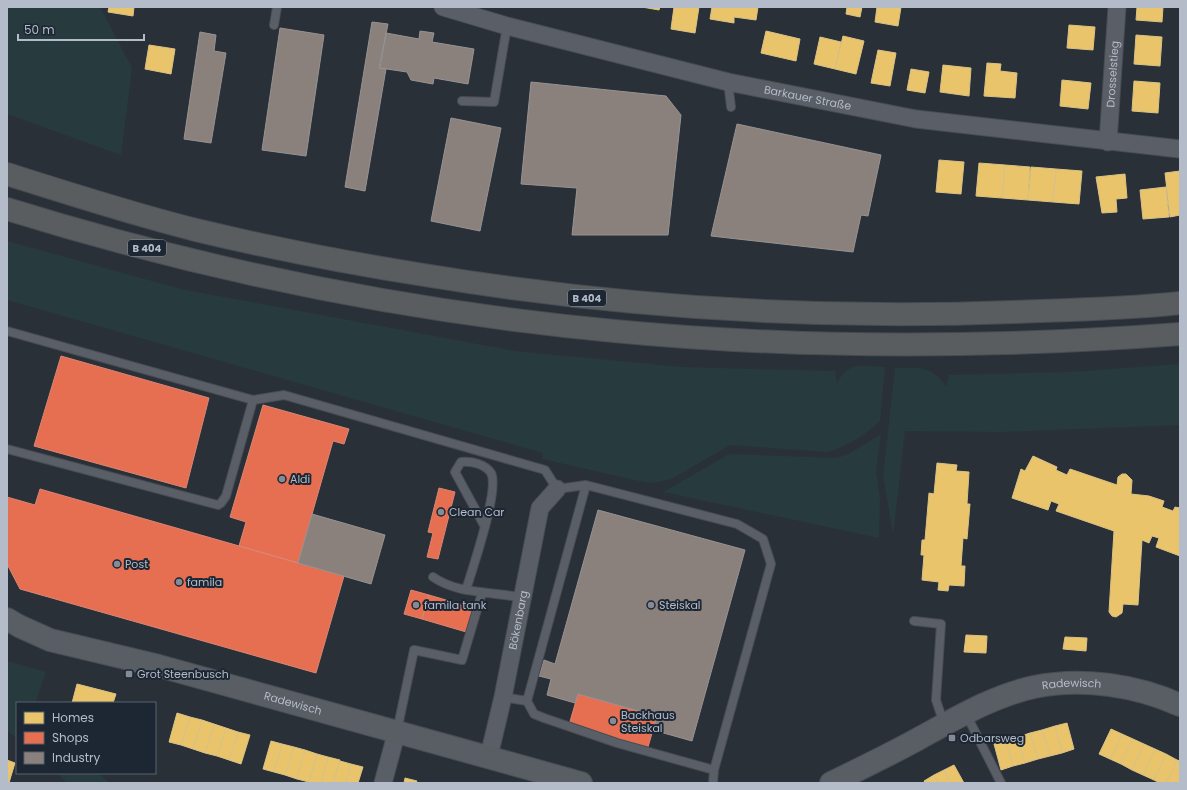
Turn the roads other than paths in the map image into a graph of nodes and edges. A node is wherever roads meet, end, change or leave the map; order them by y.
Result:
1 (277, 7) edge
2 (443, 7) edge
3 (1117, 7) edge
4 (274, 25) dead end
5 (507, 26) junction
6 (728, 82) junction
7 (462, 101) dead end
8 (731, 107) dead end
9 (1108, 142) junction
10 (1180, 149) edge
11 (7, 174) edge
12 (7, 209) edge
13 (1180, 303) edge
14 (7, 331) edge
15 (1180, 334) edge
16 (253, 400) junction
17 (7, 449) edge
18 (586, 485) junction
19 (557, 489) junction
20 (485, 527) junction
21 (433, 577) dead end
22 (466, 590) junction
23 (482, 593) junction
24 (523, 598) junction
25 (7, 619) edge
26 (914, 622) dead end
27 (503, 697) junction
28 (527, 701) junction
29 (1180, 705) edge
30 (965, 713) junction
31 (944, 725) junction
32 (397, 731) junction
33 (489, 756) junction
34 (714, 770) junction
35 (382, 783) edge
36 (581, 783) edge
37 (713, 783) edge
38 (831, 783) edge
39 (1001, 783) edge

1 - 4 lane
2 - 5 street, Barkauer Straße
3 - 9 street, Drosselstieg
5 - 6 street, Barkauer Straße
5 - 7 lane
6 - 8 lane
6 - 9 street, Barkauer Straße
9 - 10 street, Barkauer Straße
11 - 13 highway, B 404
12 - 15 highway, B 404
14 - 16 lane
16 - 17 lane
16 - 19 lane
18 - 19 lane
18 - 28 lane
18 - 34 lane
19 - 24 street, Bökenbarg
20 - 20 lane
20 - 22 lane
21 - 22 lane
22 - 23 lane
23 - 24 lane
23 - 32 lane
24 - 27 street, Bökenbarg
25 - 32 street, Radewisch
26 - 31 lane
27 - 28 lane
27 - 33 street, Bökenbarg
28 - 34 lane
29 - 30 street, Radewisch
30 - 31 street, Radewisch
30 - 39 lane
31 - 38 street, Radewisch
32 - 33 street, Radewisch
32 - 35 street
33 - 36 street, Radewisch
34 - 37 lane

